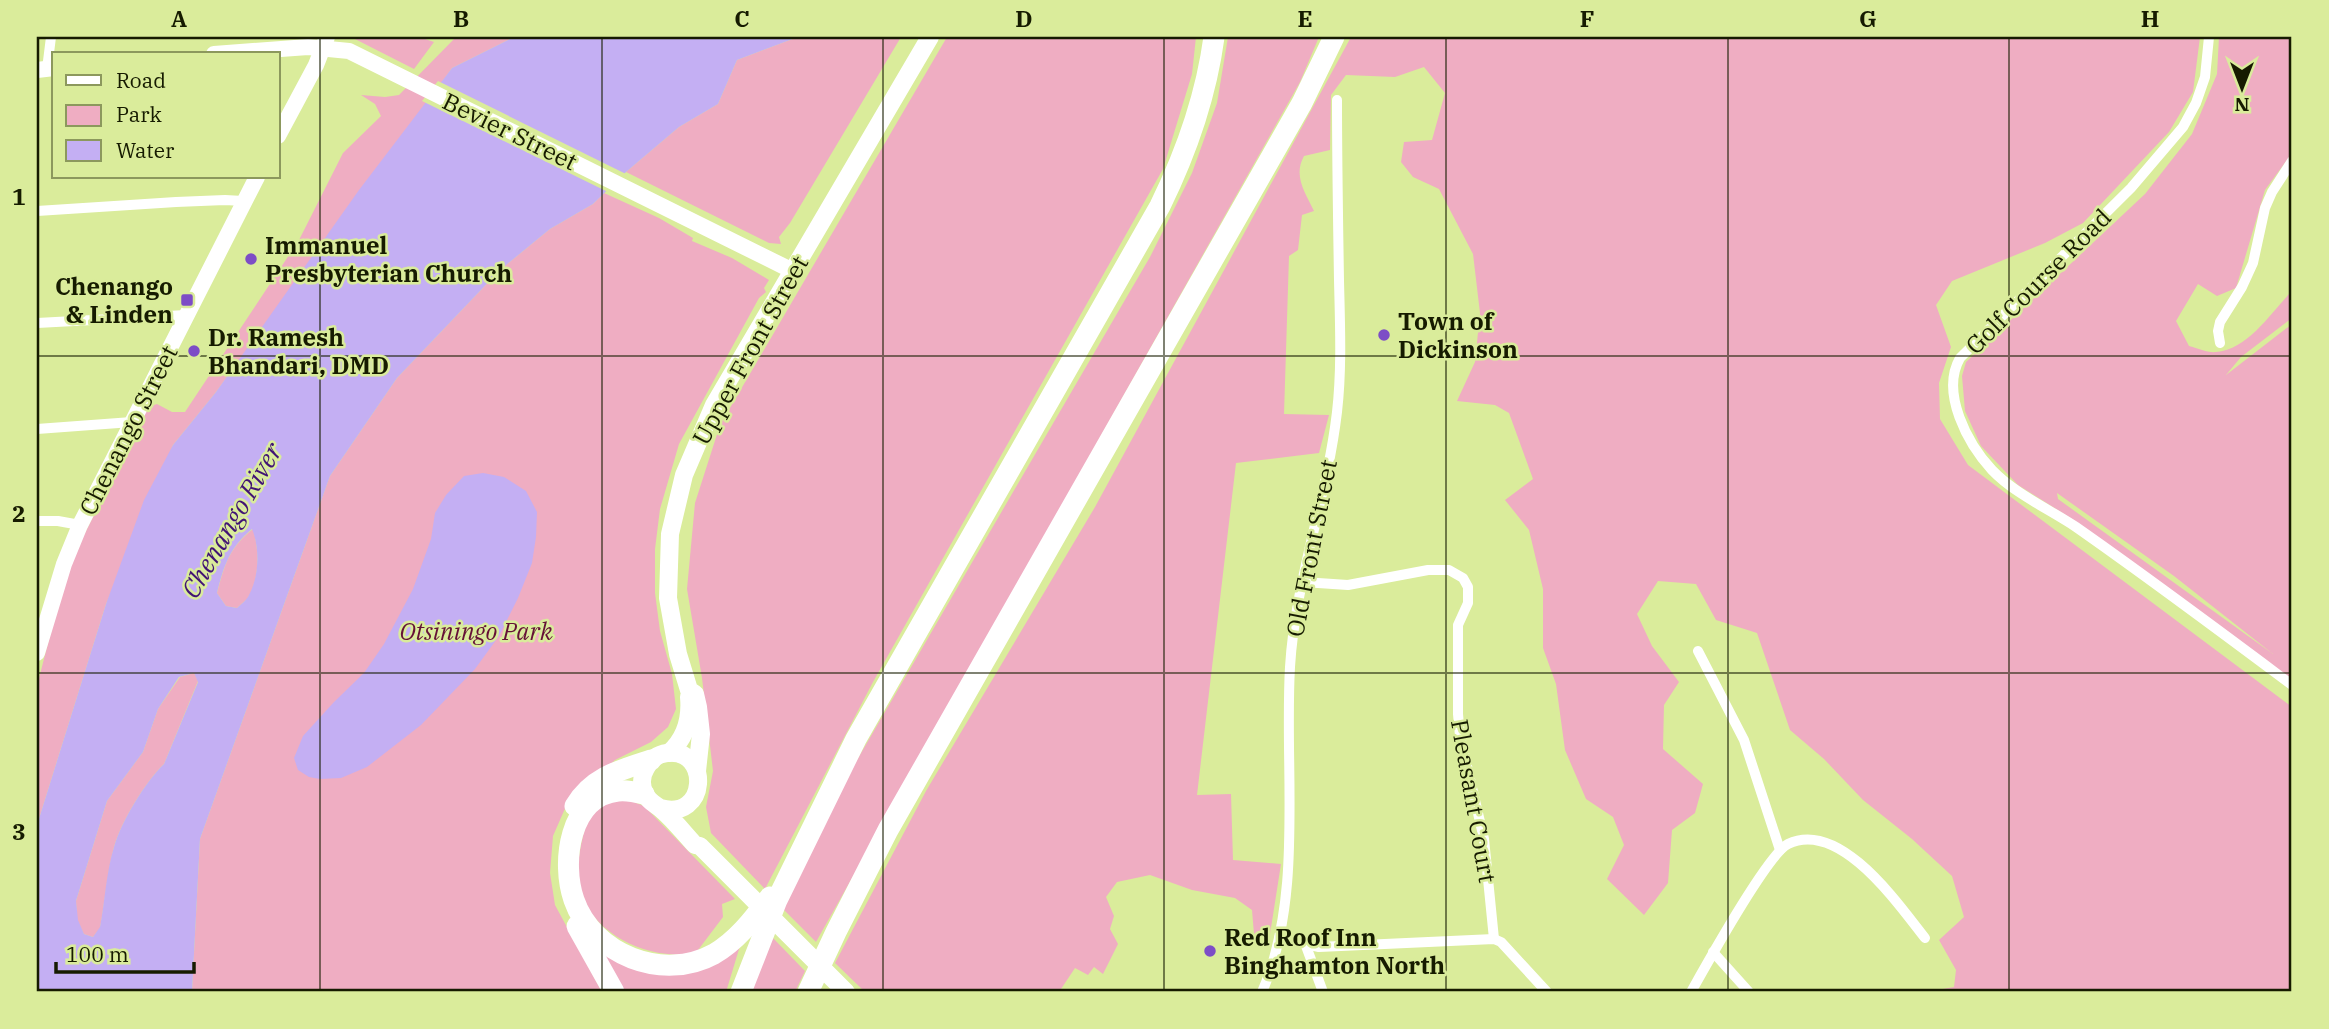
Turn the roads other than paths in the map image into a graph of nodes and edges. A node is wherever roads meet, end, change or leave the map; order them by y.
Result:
1 (51, 37) edge
2 (930, 37) edge
3 (1214, 37) edge
4 (1334, 37) edge
5 (2210, 37) edge
6 (325, 43) edge
7 (241, 52) edge
8 (46, 69) edge
9 (1337, 100) dead end
10 (280, 132) edge
11 (2292, 161) edge
12 (256, 178) edge
13 (243, 201) junction
14 (37, 211) edge
15 (793, 271) junction
16 (186, 315) junction
17 (37, 323) edge
18 (2220, 343) dead end
19 (132, 422) junction
20 (37, 429) edge
21 (37, 521) edge
22 (80, 525) junction
23 (1303, 582) junction
24 (1698, 651) dead end
25 (37, 653) edge
26 (2292, 685) edge
27 (689, 690) junction
28 (660, 757) junction
29 (697, 771) junction
30 (652, 801) junction
31 (691, 802) junction
32 (700, 846) junction
33 (1780, 850) junction
34 (790, 871) junction
35 (1925, 938) dead end
36 (1279, 939) junction
37 (1494, 939) junction
38 (1306, 946) junction
39 (1713, 952) junction
40 (842, 988) edge
41 (614, 992) edge
42 (741, 992) edge
43 (808, 992) edge
44 (1262, 992) edge
45 (1323, 992) edge
46 (1546, 992) edge
47 (1690, 992) edge
48 (1749, 992) edge

1 - 8 street
2 - 15 main road, Upper Front Street
3 - 34 highway
4 - 43 highway
5 - 26 street, Golf Course Road
6 - 7 main road, Bevier Street
6 - 10 main road
6 - 15 main road, Bevier Street
9 - 23 street, Old Front Street
11 - 18 street
12 - 13 main road, Chenango Street
13 - 14 street
13 - 16 main road, Chenango Street
15 - 27 main road, Upper Front Street
16 - 17 street
16 - 19 main road, Chenango Street
19 - 20 street
19 - 22 main road, Chenango Street
21 - 22 street
22 - 25 main road, Chenango Street
23 - 36 street, Old Front Street
23 - 37 street, Pleasant Court
24 - 33 street
27 - 28 main road, Upper Front Street
27 - 29 main road, Upper Front Street
28 - 29 main road
28 - 30 main road, Upper Front Street
28 - 41 highway
29 - 31 main road, Upper Front Street
30 - 31 main road
30 - 32 main road
30 - 34 highway
31 - 32 main road, Upper Front Street
32 - 40 main road
33 - 35 street
33 - 39 street
34 - 42 highway
36 - 38 street
36 - 44 street, Old Front Street
37 - 38 street
37 - 46 street
38 - 45 street
39 - 47 street
39 - 48 street

